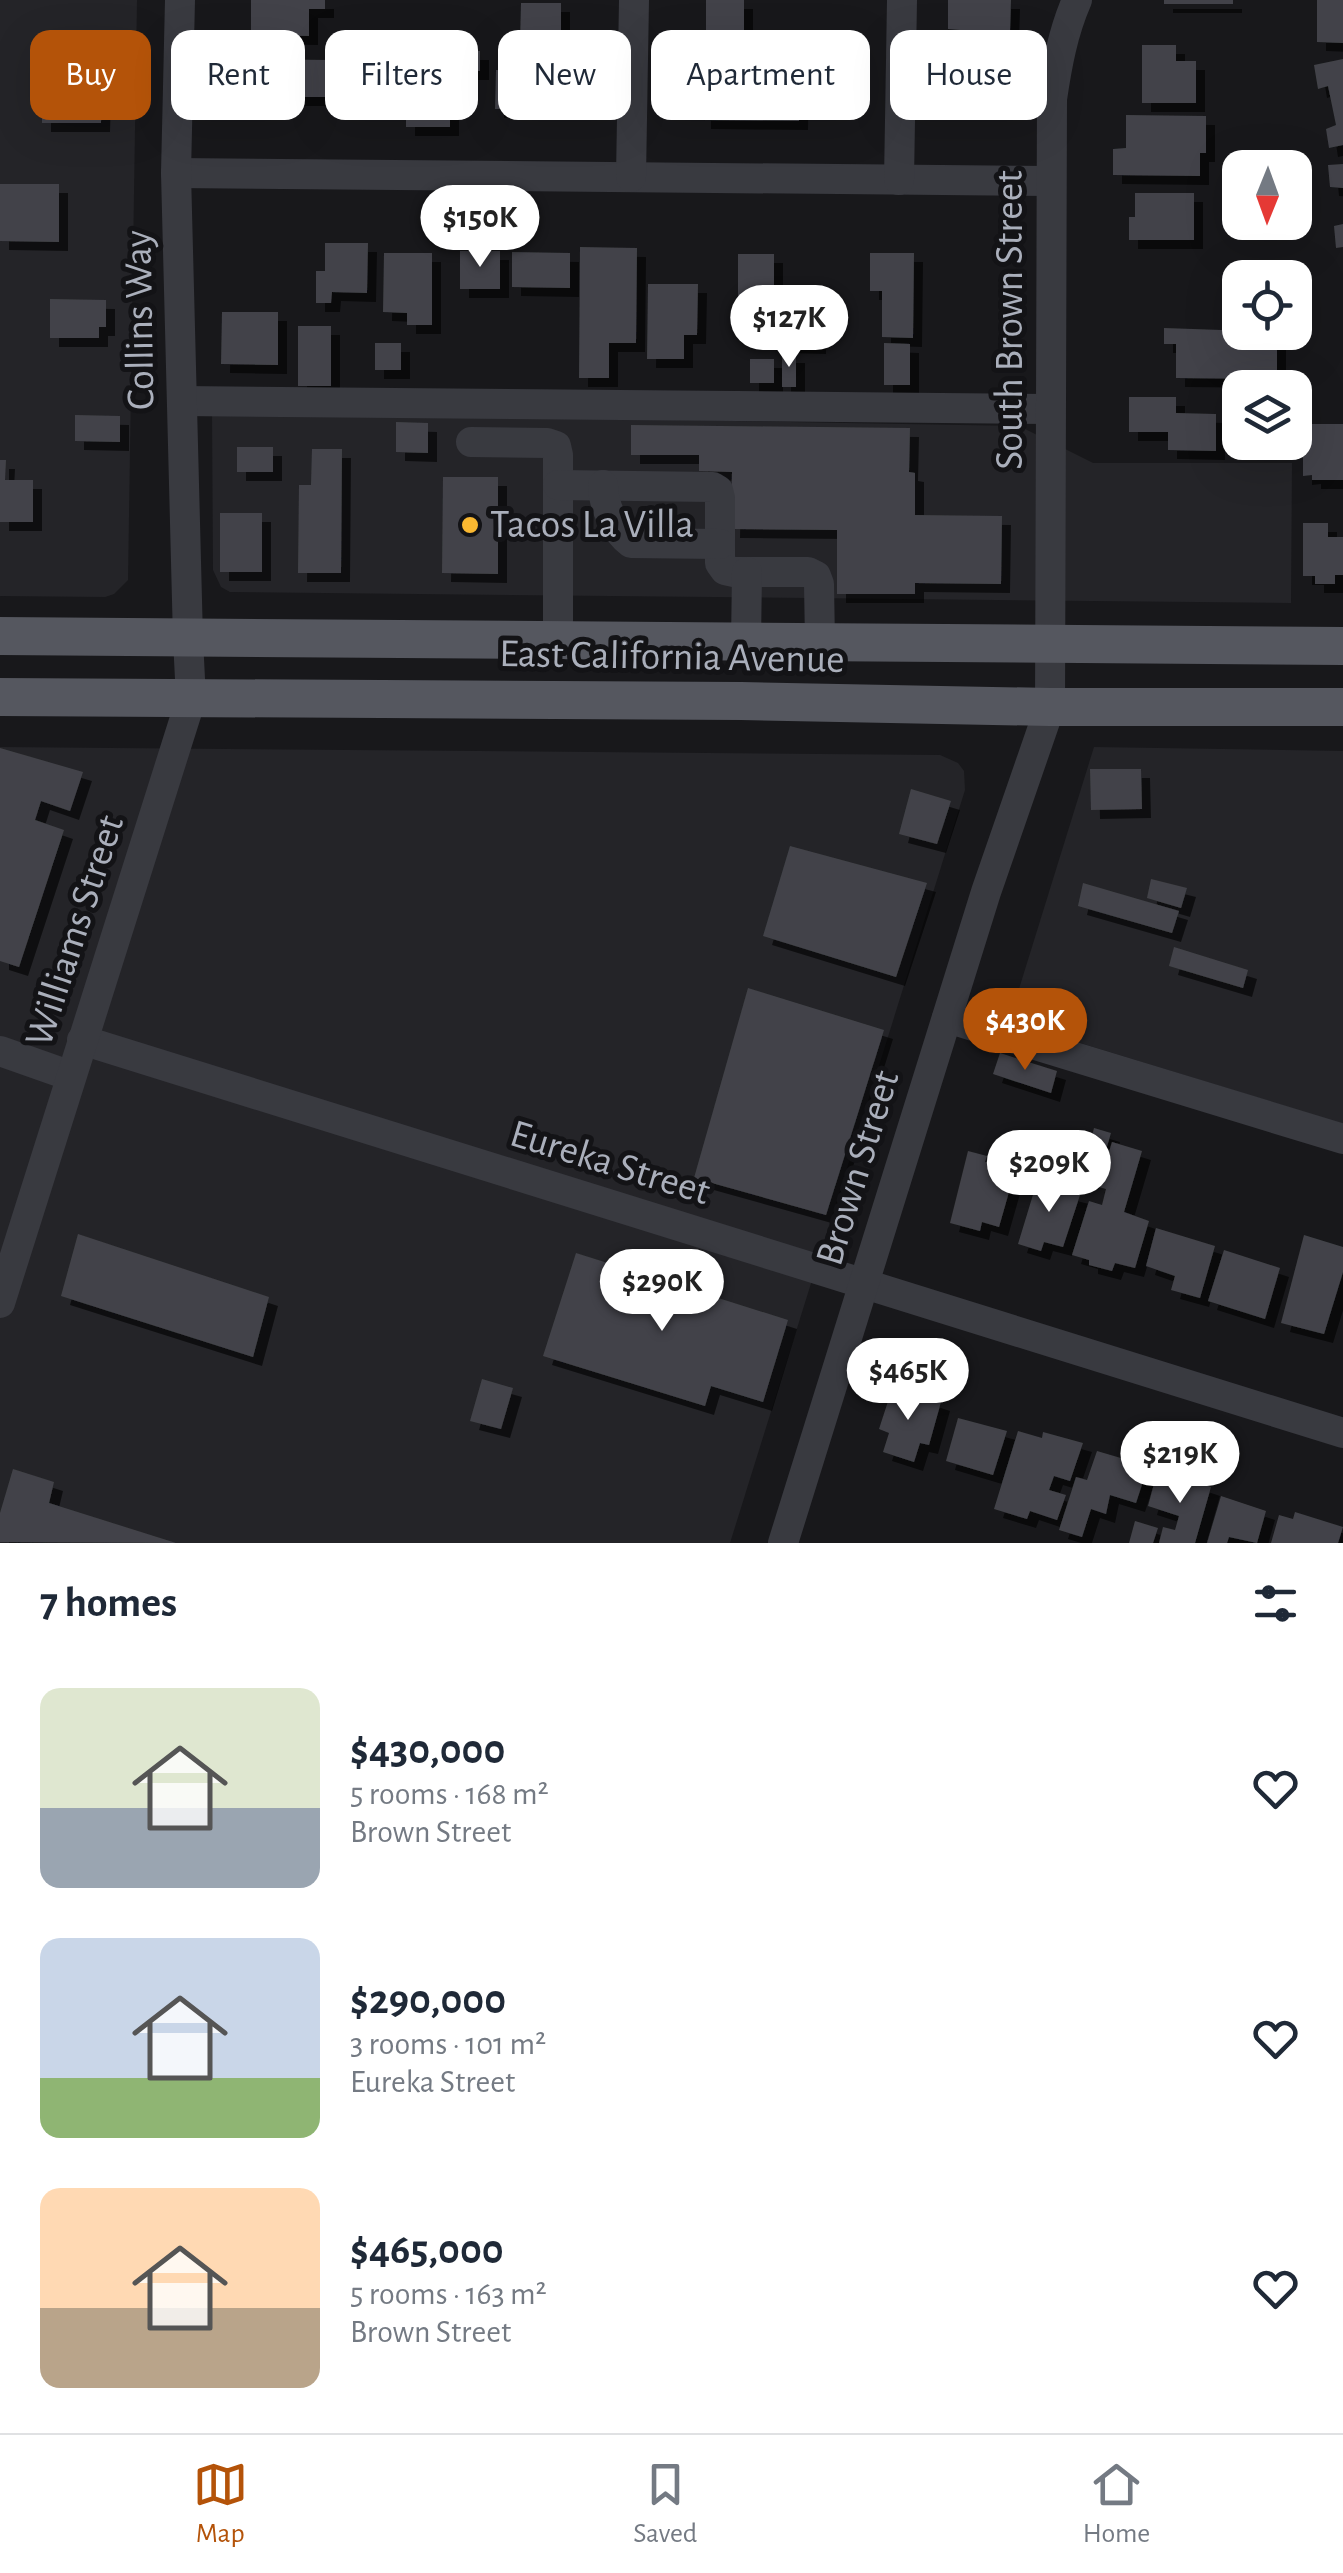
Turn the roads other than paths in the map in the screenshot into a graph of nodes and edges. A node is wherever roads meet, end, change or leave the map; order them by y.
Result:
1 (180, 0) edge
2 (634, 0) edge
3 (902, 0) edge
4 (1078, 0) edge
5 (176, 174) junction
6 (631, 177) junction
7 (900, 180) junction
8 (1051, 181) junction
9 (182, 401) junction
10 (1050, 409) junction
11 (471, 442) dead end
12 (558, 485) junction
13 (602, 485) junction
14 (720, 544) junction
15 (747, 572) junction
16 (0, 636) edge
17 (188, 639) junction
18 (558, 640) junction
19 (746, 642) junction
20 (820, 642) junction
21 (1048, 644) junction
22 (1343, 646) edge
23 (0, 697) edge
24 (191, 698) junction
25 (1050, 707) junction
26 (1343, 708) edge
27 (947, 1018) junction
28 (82, 1040) junction
29 (0, 1051) edge
30 (71, 1076) junction
31 (1343, 1139) edge
32 (864, 1284) junction
33 (0, 1303) edge
34 (1343, 1433) edge
35 (783, 1543) edge

1 - 5 street, Collins Way
2 - 6 street
3 - 7 street
4 - 8 street, South Brown Street
5 - 6 street
5 - 9 street, Collins Way
6 - 7 street
7 - 8 street
8 - 10 street, South Brown Street
9 - 10 street
9 - 17 street, Collins Way
10 - 21 street, South Brown Street
11 - 12 street
12 - 13 street
12 - 18 street
13 - 14 street
13 - 14 street
14 - 15 street
15 - 19 street
15 - 20 street
16 - 17 main road, East California Avenue
17 - 18 main road, East California Avenue
17 - 24 street, Williams Street
18 - 19 main road, East California Avenue
19 - 20 main road, East California Avenue
20 - 21 main road, East California Avenue
21 - 22 main road, East California Avenue
21 - 25 street, Brown Street
23 - 24 main road, East California Avenue
24 - 25 main road, East California Avenue
24 - 28 street, Williams Street
25 - 26 main road, East California Avenue
25 - 27 street, Brown Street
27 - 31 street
27 - 32 street, Brown Street
28 - 30 street, Williams Street
28 - 32 street, Eureka Street
29 - 30 street
30 - 33 street, Williams Street
32 - 34 street, Eureka Street
32 - 35 street, Brown Street

